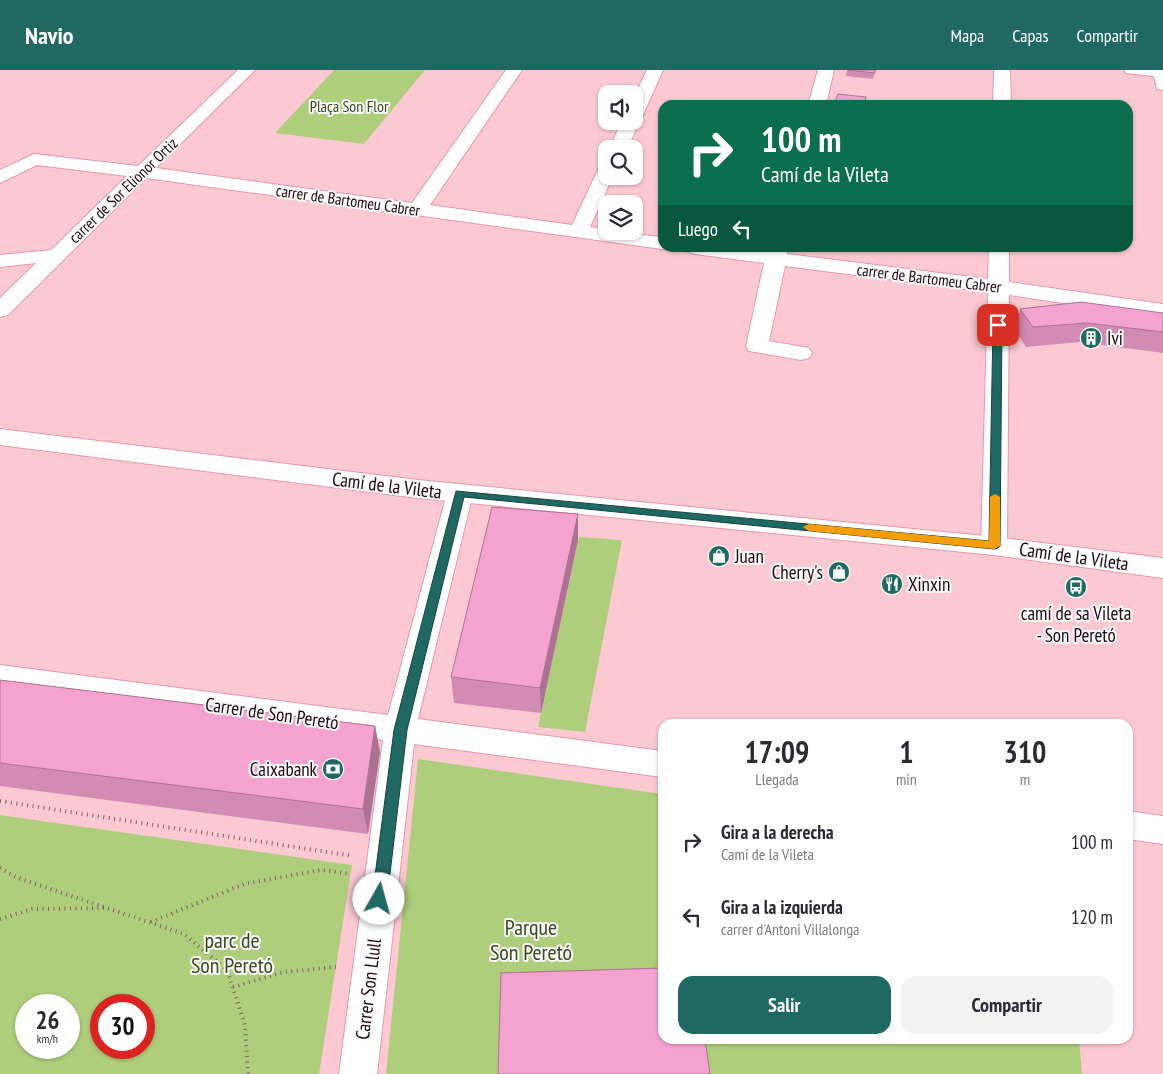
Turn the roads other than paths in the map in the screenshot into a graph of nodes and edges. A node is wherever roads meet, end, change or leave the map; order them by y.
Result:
1 (247, 70) edge
2 (514, 70) edge
3 (656, 70) edge
4 (826, 70) edge
5 (1002, 70) edge
6 (1132, 70) edge
7 (1161, 76) edge
8 (643, 97) edge
9 (818, 100) edge
10 (1002, 100) edge
11 (142, 172) junction
12 (0, 178) edge
13 (600, 185) edge
14 (418, 209) junction
15 (578, 232) junction
16 (658, 242) edge
17 (761, 252) edge
18 (999, 252) edge
19 (777, 253) edge
20 (57, 255) junction
21 (0, 261) edge
22 (998, 287) junction
23 (0, 310) edge
24 (1163, 311) edge
25 (801, 353) dead end
26 (0, 437) edge
27 (460, 493) junction
28 (994, 546) junction
29 (1163, 568) edge
30 (0, 677) edge
31 (400, 730) junction
32 (658, 763) edge
33 (1133, 826) edge
34 (1163, 830) edge
35 (358, 1074) edge

1 - 11 street, carrer de Sor Elionor Ortiz
2 - 14 street
3 - 8 street
4 - 9 street
5 - 10 street
6 - 7 street
11 - 12 street, carrer de Bartomeu Cabrer
11 - 14 street, carrer de Bartomeu Cabrer
11 - 20 street, carrer de Sor Elionor Ortiz
13 - 15 street
14 - 15 street, carrer de Bartomeu Cabrer
15 - 16 street, carrer de Bartomeu Cabrer
17 - 19 street, carrer de Bartomeu Cabrer
18 - 22 street
19 - 22 street, carrer de Bartomeu Cabrer
19 - 25 street
20 - 21 street
20 - 23 street, carrer de Sor Elionor Ortiz
22 - 24 street, carrer de Bartomeu Cabrer
22 - 28 street
26 - 27 street, Camí de la Vileta
27 - 28 street, Camí de la Vileta
27 - 31 street, Carrer Son Llull
28 - 29 street, Camí de la Vileta
30 - 31 street, Carrer de Son Peretó
31 - 32 street, Carrer de Son Peretó
31 - 35 street, Carrer Son Llull
33 - 34 street

